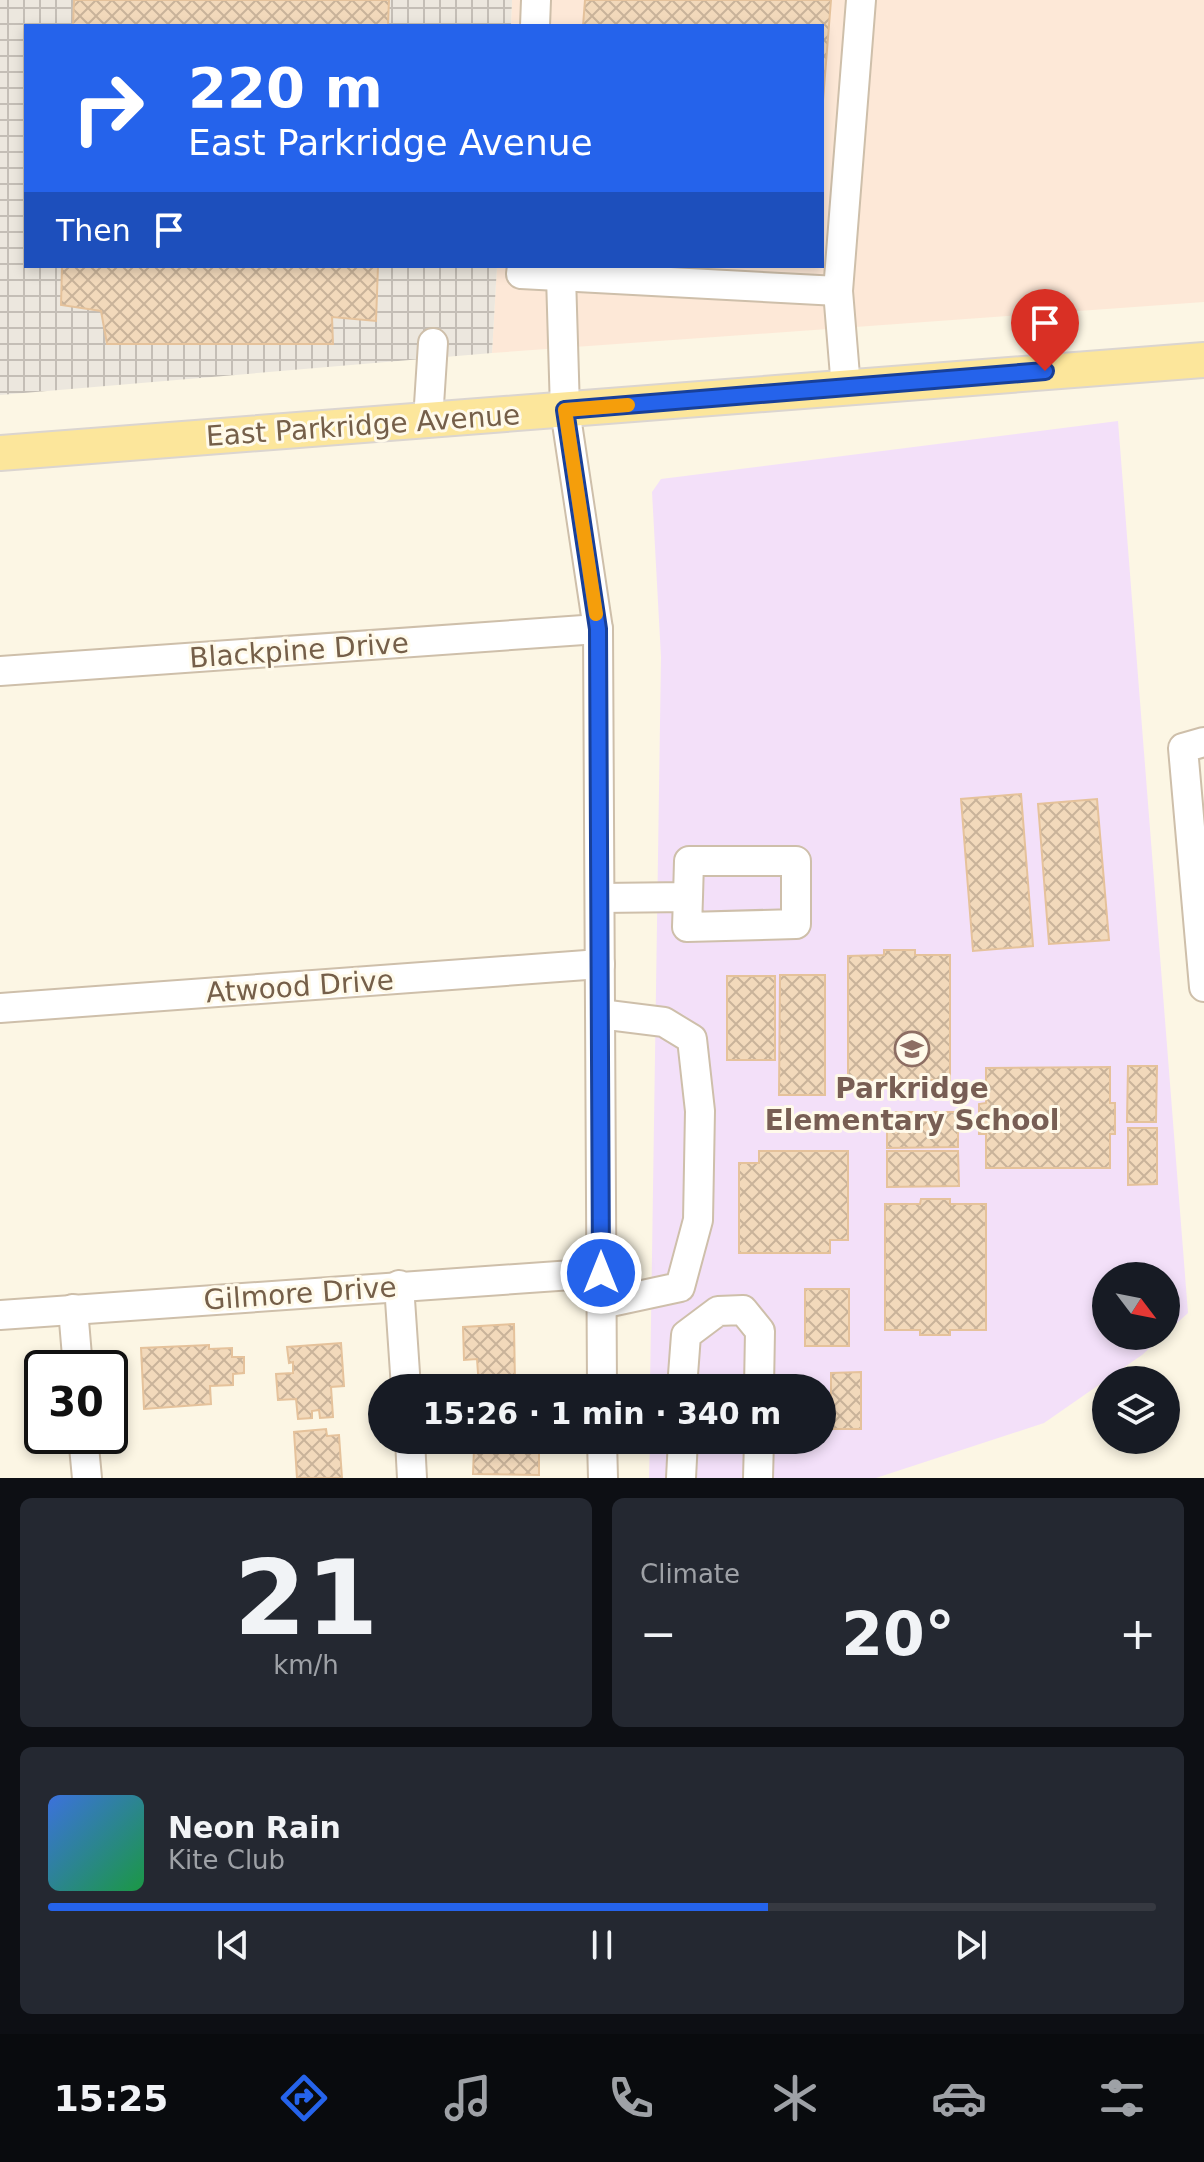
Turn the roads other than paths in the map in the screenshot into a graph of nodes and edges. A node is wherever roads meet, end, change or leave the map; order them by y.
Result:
1 (536, 0) edge
2 (861, 0) edge
3 (535, 24) edge
4 (522, 268) edge
5 (561, 276) junction
6 (838, 291) junction
7 (433, 343) dead end
8 (1204, 360) edge
9 (846, 388) junction
10 (565, 410) junction
11 (428, 420) junction
12 (0, 453) edge
13 (598, 629) junction
14 (0, 671) edge
15 (1204, 742) edge
16 (688, 897) dead end
17 (600, 898) junction
18 (600, 964) junction
19 (1204, 987) edge
20 (0, 1008) edge
21 (600, 1014) junction
22 (601, 1273) junction
23 (399, 1285) junction
24 (601, 1304) junction
25 (73, 1309) junction
26 (0, 1315) edge
27 (76, 1350) edge
28 (405, 1374) edge
29 (602, 1374) edge
30 (683, 1374) edge
31 (759, 1374) edge
32 (85, 1454) edge
33 (411, 1454) edge
34 (602, 1454) edge
35 (682, 1454) edge
36 (759, 1454) edge
37 (87, 1478) edge
38 (412, 1478) edge
39 (603, 1478) edge
40 (681, 1478) edge
41 (758, 1478) edge

1 - 3 street
2 - 6 street
4 - 5 street
5 - 6 street
5 - 10 street
6 - 9 street
7 - 11 street
8 - 9 main road, East Parkridge Avenue
9 - 10 main road, East Parkridge Avenue
10 - 11 main road, East Parkridge Avenue
10 - 13 street
11 - 12 main road, East Parkridge Avenue
13 - 14 street, Blackpine Drive
13 - 17 street
15 - 19 street
16 - 17 street
17 - 18 street
18 - 20 street, Atwood Drive
18 - 21 street
21 - 22 street
21 - 24 street
22 - 23 street, Gilmore Drive
22 - 24 street
23 - 25 street, Gilmore Drive
23 - 28 street
24 - 29 street
25 - 26 street, Gilmore Drive
25 - 27 street
30 - 31 street
32 - 37 street
33 - 38 street
34 - 39 street
35 - 40 street
36 - 41 street

